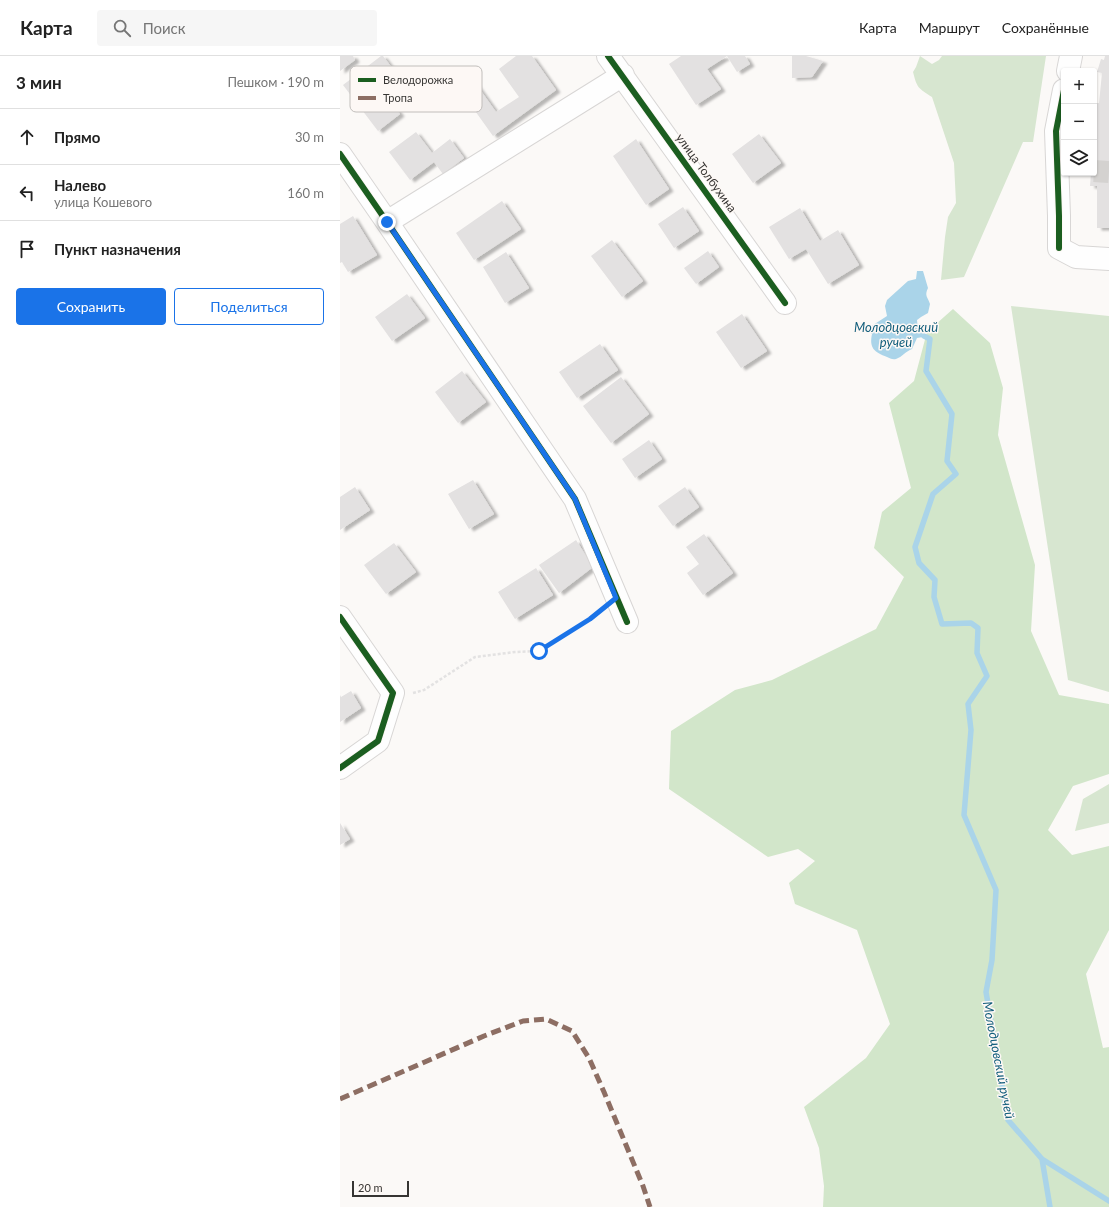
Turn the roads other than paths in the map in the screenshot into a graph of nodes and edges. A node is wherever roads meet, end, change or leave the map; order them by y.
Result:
1 (608, 56) edge
2 (1071, 56) edge
3 (1069, 68) edge
4 (623, 75) junction
5 (1061, 104) edge
6 (340, 154) edge
7 (1061, 171) edge
8 (387, 222) junction
9 (1109, 259) edge
10 (785, 303) dead end
11 (340, 617) edge
12 (626, 622) dead end
13 (340, 768) edge

1 - 4 street, улица Толбухина
2 - 3 street
4 - 8 street
4 - 10 street, улица Толбухина
5 - 7 street
6 - 8 street
7 - 9 street
8 - 12 street
11 - 13 street

